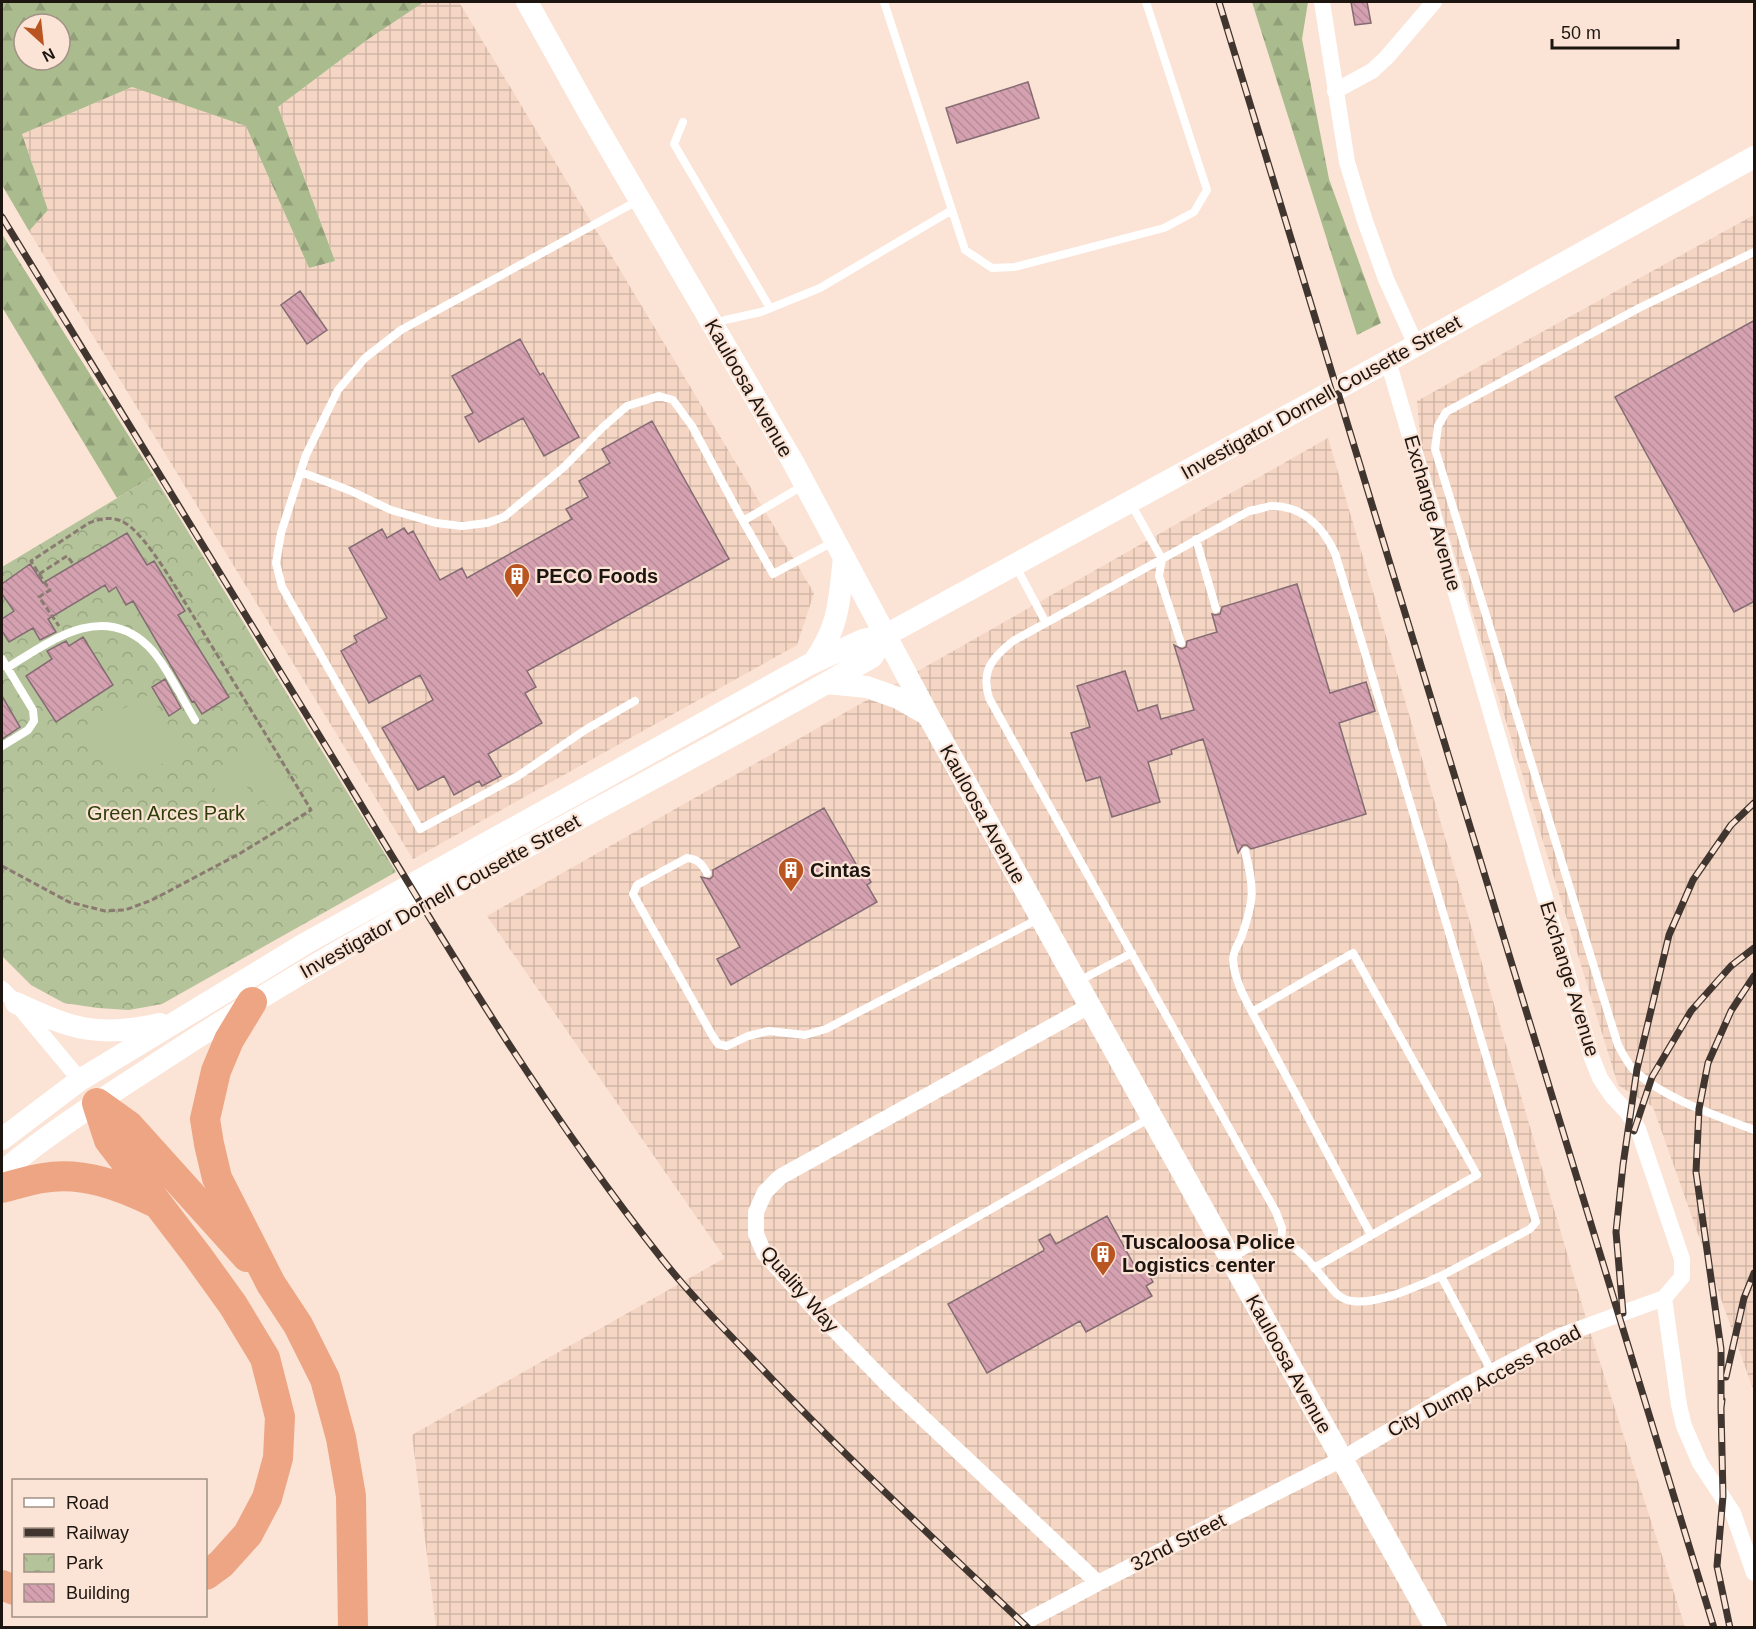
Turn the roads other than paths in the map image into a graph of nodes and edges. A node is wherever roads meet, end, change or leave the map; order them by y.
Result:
1 (527, 2) edge
2 (884, 2) edge
3 (1146, 2) edge
4 (1322, 2) edge
5 (1434, 2) edge
6 (1335, 91) junction
7 (683, 122) dead end
8 (1755, 157) edge
9 (640, 200) junction
10 (952, 210) junction
11 (1755, 252) edge
12 (770, 308) junction
13 (714, 326) junction
14 (1416, 345) junction
15 (1388, 361) junction
16 (301, 472) junction
17 (805, 484) junction
18 (1130, 501) junction
19 (743, 521) junction
20 (1196, 539) junction
21 (839, 549) junction
22 (1162, 559) junction
23 (1014, 565) junction
24 (1216, 609) dead end
25 (1046, 623) junction
26 (886, 635) junction
27 (1181, 643) dead end
28 (2, 659) edge
29 (812, 663) junction
30 (7, 668) junction
31 (827, 683) junction
32 (634, 701) dead end
33 (928, 715) junction
34 (195, 720) dead end
35 (2, 746) edge
36 (1245, 851) dead end
37 (708, 873) dead end
38 (1041, 918) junction
39 (1132, 953) junction
40 (1077, 982) junction
41 (9, 996) edge
42 (252, 1002) junction
43 (1089, 1006) junction
44 (1252, 1012) junction
45 (176, 1021) junction
46 (88, 1091) junction
47 (1152, 1117) junction
48 (1755, 1130) edge
49 (2, 1138) edge
50 (2, 1172) edge
51 (2, 1188) edge
52 (156, 1203) junction
53 (1371, 1235) junction
54 (1281, 1240) junction
55 (1230, 1258) junction
56 (1314, 1268) junction
57 (1441, 1276) junction
58 (271, 1284) junction
59 (1664, 1298) junction
60 (815, 1310) junction
61 (1492, 1371) junction
62 (1342, 1459) junction
63 (1755, 1573) edge
64 (207, 1574) edge
65 (1098, 1583) junction
66 (1018, 1625) edge
67 (353, 1628) edge
68 (1436, 1628) edge

1 - 9 main road, Kauloosa Avenue
2 - 10 lane
3 - 10 lane
4 - 6 street
5 - 6 street
6 - 14 street
7 - 12 lane
8 - 14 main road, Investigator Dornell Cousette Street
9 - 13 main road, Kauloosa Avenue
9 - 16 lane
10 - 12 lane
11 - 48 lane
12 - 13 lane
13 - 17 main road, Kauloosa Avenue
14 - 15 main road, Investigator Dornell Cousette Street
15 - 18 main road, Investigator Dornell Cousette Street
15 - 59 street, Exchange Avenue
16 - 19 lane
16 - 32 lane
17 - 19 lane
17 - 21 main road, Kauloosa Avenue
18 - 22 lane
18 - 23 main road, Investigator Dornell Cousette Street
19 - 21 lane
20 - 22 lane
20 - 24 lane
20 - 57 lane
21 - 26 main road, Kauloosa Avenue
21 - 29 main road
22 - 25 lane
22 - 27 lane
23 - 25 lane
23 - 26 main road, Investigator Dornell Cousette Street
25 - 39 lane
26 - 29 main road, Investigator Dornell Cousette Street
26 - 31 main road, Investigator Dornell Cousette Street
26 - 33 main road, Kauloosa Avenue
28 - 30 lane
29 - 45 main road, Investigator Dornell Cousette Street
30 - 34 lane
30 - 35 lane
31 - 33 main road
31 - 42 main road, Investigator Dornell Cousette Street
33 - 38 main road, Kauloosa Avenue
36 - 44 lane
37 - 38 lane
38 - 40 main road, Kauloosa Avenue
39 - 40 lane
39 - 54 lane
40 - 43 main road, Kauloosa Avenue
41 - 45 main road
41 - 46 street
42 - 46 main road, Investigator Dornell Cousette Street
42 - 58 highway
43 - 47 main road, Kauloosa Avenue
43 - 60 street, Quality Way
44 - 53 lane
44 - 53 lane
45 - 46 main road, Investigator Dornell Cousette Street
46 - 49 main road, Investigator Dornell Cousette Street
46 - 50 main road, Investigator Dornell Cousette Street
46 - 52 highway
46 - 58 highway
47 - 55 main road, Kauloosa Avenue
47 - 60 lane
51 - 52 highway
52 - 64 highway
53 - 56 lane
54 - 55 lane
54 - 56 lane
55 - 62 main road, Kauloosa Avenue
56 - 57 lane
57 - 61 lane
58 - 67 highway
59 - 61 street, City Dump Access Road
59 - 63 street
60 - 65 street, Quality Way
61 - 62 street, City Dump Access Road
62 - 65 street, 32nd Street
62 - 68 main road, Kauloosa Avenue
65 - 66 street, 32nd Street

